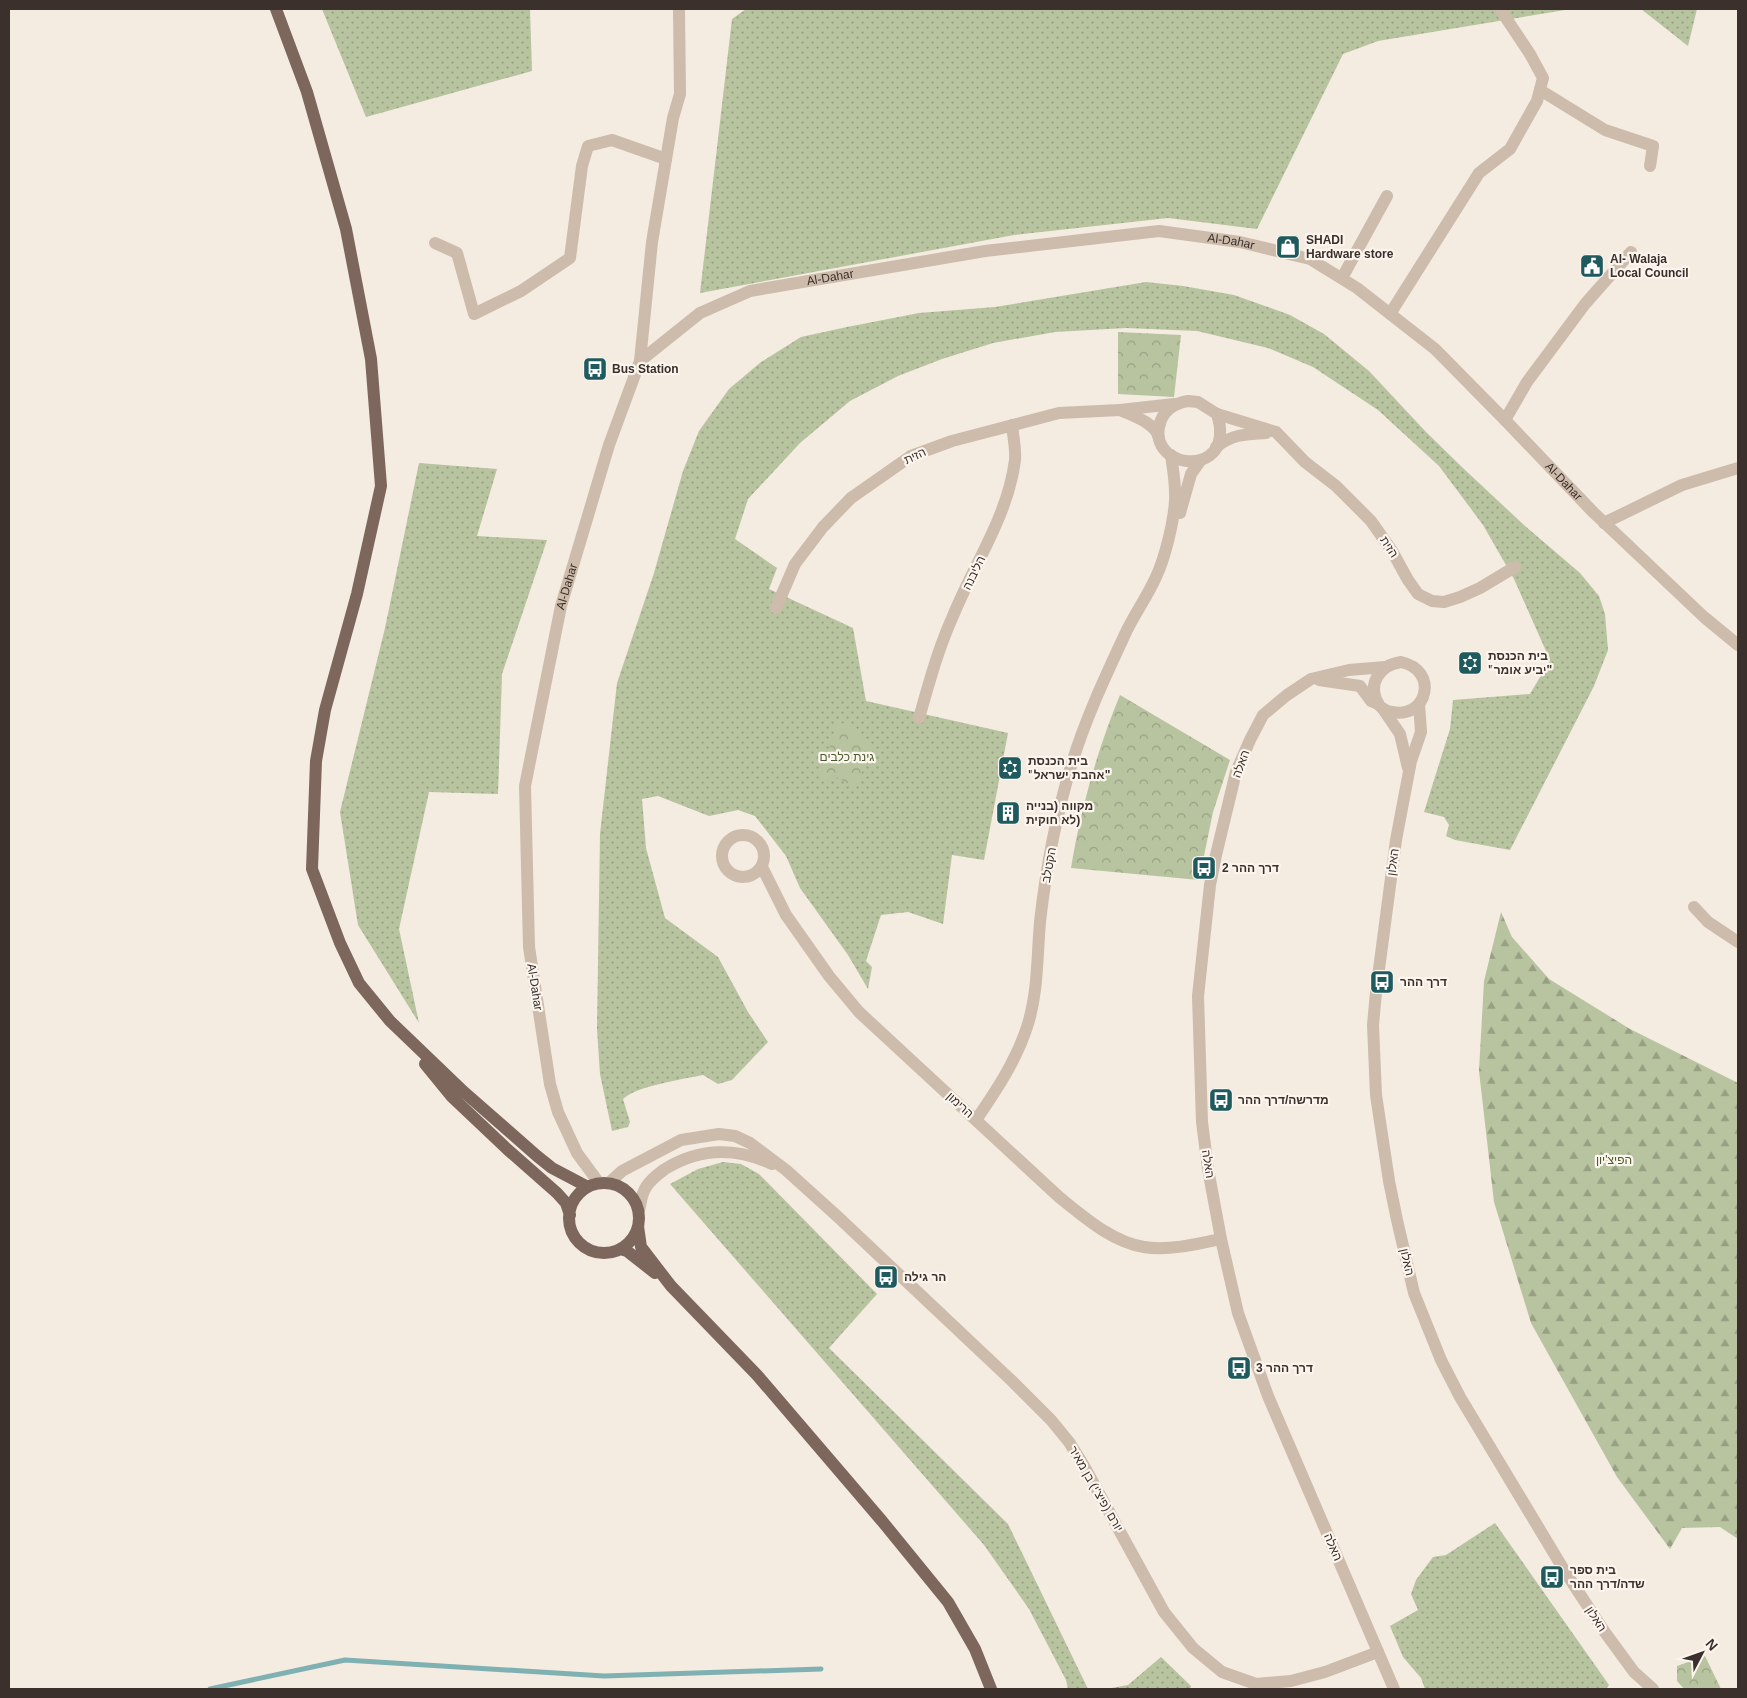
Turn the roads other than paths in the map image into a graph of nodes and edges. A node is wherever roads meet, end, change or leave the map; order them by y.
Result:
1 (276, 9) edge
2 (679, 9) edge
3 (1500, 9) edge
4 (1540, 90) junction
5 (666, 159) junction
6 (1650, 166) dead end
7 (1388, 196) dead end
8 (435, 243) dead end
9 (1631, 252) dead end
10 (1342, 278) junction
11 (1390, 314) junction
12 (640, 361) junction
13 (1174, 404) junction
14 (1120, 410) junction
15 (1217, 414) junction
16 (1506, 420) junction
17 (1012, 425) junction
18 (1276, 432) junction
19 (1161, 443) junction
20 (1216, 447) junction
21 (1171, 455) junction
22 (1200, 461) junction
23 (1738, 468) edge
24 (1604, 523) junction
25 (1171, 528) junction
26 (1515, 567) dead end
27 (776, 608) dead end
28 (1738, 645) edge
29 (1384, 667) junction
30 (1311, 679) junction
31 (1419, 704) junction
32 (1381, 707) junction
33 (919, 718) dead end
34 (1409, 771) junction
35 (762, 868) dead end
36 (1694, 907) dead end
37 (1738, 942) edge
38 (395, 1027) junction
39 (976, 1120) junction
40 (786, 1170) junction
41 (598, 1184) junction
42 (639, 1210) junction
43 (570, 1215) junction
44 (638, 1226) junction
45 (1221, 1239) junction
46 (620, 1249) junction
47 (671, 1286) junction
48 (1378, 1652) junction
49 (991, 1689) edge
50 (1394, 1689) edge
51 (1654, 1689) edge

1 - 38 main road
2 - 5 street
3 - 4 street
4 - 6 street
4 - 11 street
5 - 8 street
5 - 12 street
7 - 10 street
9 - 16 street
10 - 11 street, Al-Dahar
10 - 12 street, Al-Dahar
11 - 16 street, Al-Dahar
12 - 41 street, Al-Dahar
13 - 14 street, הזית
13 - 15 street
13 - 19 street
14 - 17 street, הזית
14 - 19 street, הזית
15 - 18 street
15 - 20 street
16 - 24 street, Al-Dahar
17 - 27 street, הזית
17 - 33 street, הליבנה
18 - 20 street
18 - 26 street, הזית
19 - 21 street
20 - 22 street
21 - 22 street
21 - 25 street, הקטלב
22 - 25 street, הקטלב
23 - 24 street
24 - 28 street, Al-Dahar
25 - 39 street, הקטלב
29 - 30 street, האלה
29 - 31 street
29 - 32 street
30 - 32 street
30 - 45 street, האלה
31 - 32 street
31 - 34 street, האלון
32 - 34 street, האלון
34 - 51 street, האלון
35 - 39 street, הרימון
36 - 37 street
38 - 41 main road
38 - 43 main road
39 - 45 street, הרימון
40 - 41 street, יורם (פיצ'י) בן מאיר
40 - 42 street, יורם (פיצ'י) בן מאיר
40 - 48 street, יורם (פיצ'י) בן מאיר
41 - 42 main road
41 - 43 main road
42 - 44 main road
43 - 46 main road
44 - 46 main road
44 - 47 main road
45 - 48 street, האלה
46 - 47 main road
47 - 49 main road
48 - 50 street, האלה

